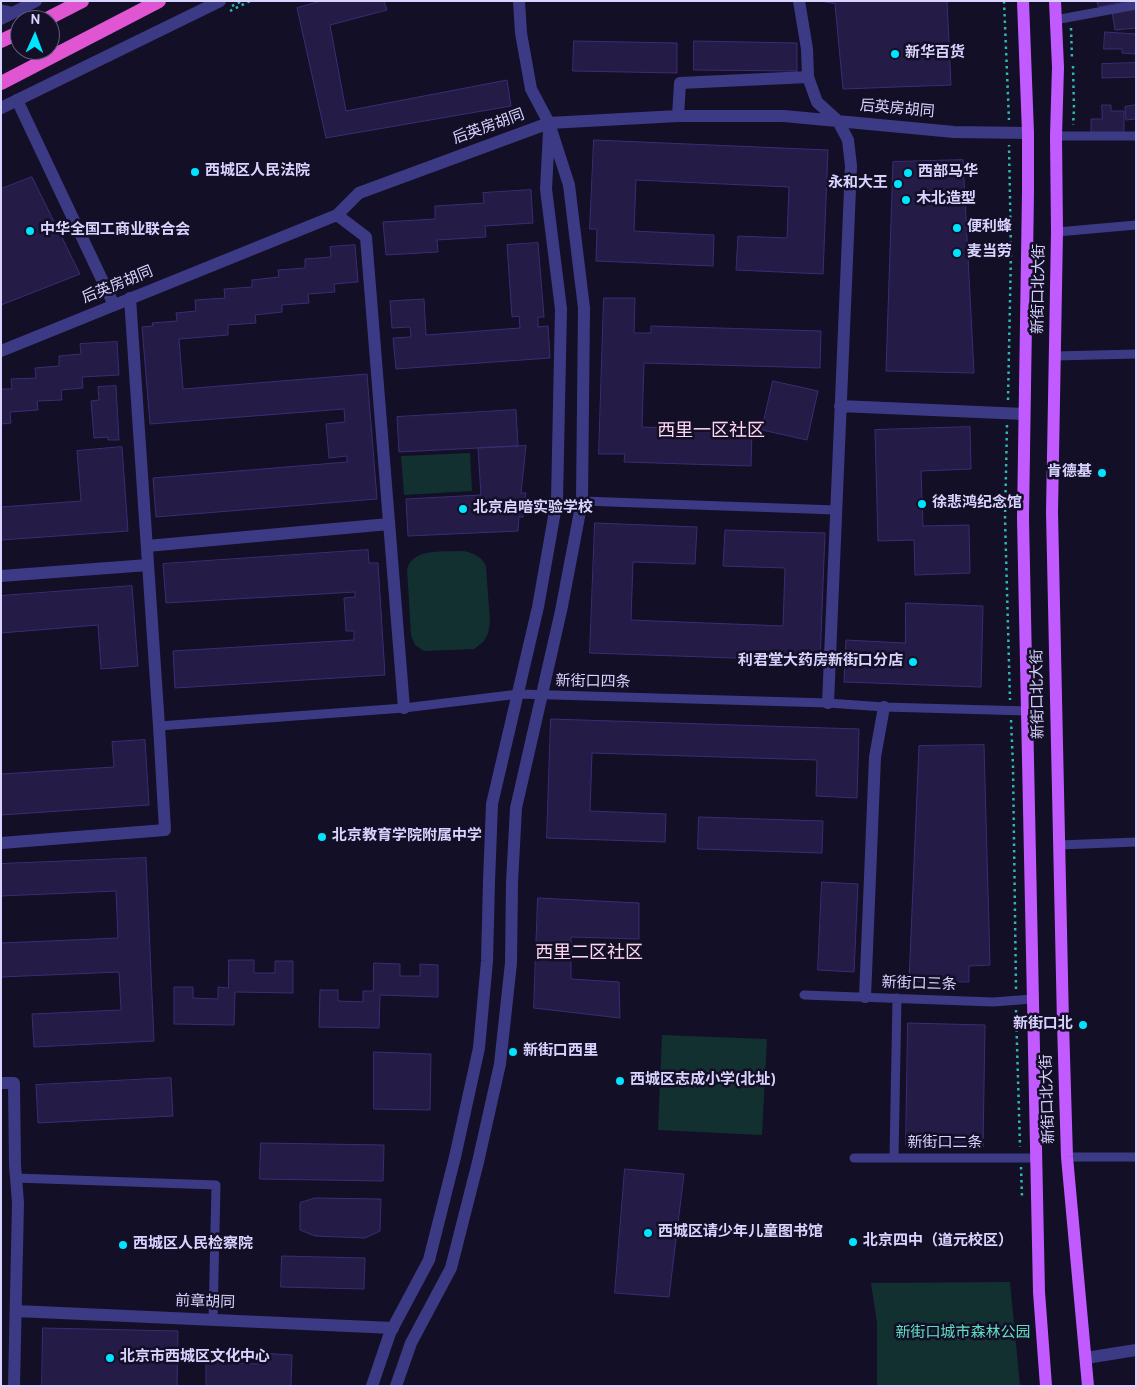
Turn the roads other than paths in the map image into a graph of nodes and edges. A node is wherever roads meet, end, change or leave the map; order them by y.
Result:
1 (36, 1) edge
2 (82, 1) edge
3 (159, 1) edge
4 (220, 1) edge
5 (519, 1) edge
6 (799, 1) edge
7 (1023, 1) edge
8 (1055, 1) edge
9 (1136, 6) edge
10 (19, 10) edge
11 (60, 12) edge
12 (1055, 20) junction
13 (808, 77) junction
14 (1, 83) edge
15 (17, 100) junction
16 (1, 108) edge
17 (678, 116) junction
18 (838, 121) junction
19 (549, 123) junction
20 (1028, 133) junction
21 (1056, 136) junction
22 (1136, 136) edge
23 (336, 215) junction
24 (1136, 225) edge
25 (1058, 232) junction
26 (130, 298) junction
27 (114, 305) junction
28 (1, 351) edge
29 (1136, 354) edge
30 (1055, 356) junction
31 (840, 406) junction
32 (1024, 414) junction
33 (582, 501) junction
34 (836, 510) junction
35 (389, 524) junction
36 (147, 546) junction
37 (148, 566) junction
38 (1, 576) edge
39 (519, 694) junction
40 (543, 696) junction
41 (828, 703) junction
42 (884, 707) junction
43 (404, 708) junction
44 (1028, 711) junction
45 (159, 726) junction
46 (1136, 842) edge
47 (1, 843) edge
48 (1059, 845) junction
49 (804, 994) dead end
50 (865, 997) junction
51 (897, 998) junction
52 (1033, 1000) junction
53 (8, 1083) edge
54 (1067, 1157) junction
55 (1136, 1157) edge
56 (854, 1158) dead end
57 (894, 1158) junction
58 (1036, 1158) junction
59 (16, 1178) junction
60 (16, 1311) junction
61 (214, 1320) junction
62 (393, 1328) junction
63 (1136, 1350) edge
64 (1086, 1358) junction
65 (14, 1386) edge
66 (372, 1386) edge
67 (396, 1386) edge
68 (1046, 1386) edge
69 (1088, 1386) edge

1 - 10 street
2 - 11 highway
3 - 14 highway
4 - 15 street
5 - 19 street
6 - 13 street
7 - 20 main road, 新街口北大街
8 - 12 main road, 新街口北大街
9 - 12 lane
12 - 21 main road, 新街口北大街
13 - 17 street
13 - 18 street
15 - 16 street
15 - 27 street
17 - 18 street, 后英房胡同
17 - 19 street, 后英房胡同
18 - 20 street, 后英房胡同
18 - 31 street
19 - 23 street, 后英房胡同
19 - 33 street
19 - 39 street
20 - 32 main road, 新街口北大街
21 - 22 lane
21 - 25 main road, 新街口北大街
23 - 26 street, 后英房胡同
23 - 35 street
24 - 25 lane
25 - 30 main road, 新街口北大街
26 - 27 street, 后英房胡同
26 - 36 street
27 - 28 street, 后英房胡同
29 - 30 lane
30 - 48 main road, 新街口北大街
31 - 32 street
31 - 34 street
32 - 44 main road, 新街口北大街
33 - 34 lane
33 - 40 street
34 - 41 street
35 - 36 street
35 - 43 street
36 - 37 street
37 - 38 street
37 - 45 street
39 - 40 lane, 新街口四条
39 - 43 lane, 新街口四条
39 - 62 street
40 - 41 lane, 新街口四条
40 - 67 street
41 - 42 lane, 新街口四条
42 - 44 lane, 新街口四条
42 - 50 street
43 - 45 lane, 新街口四条
44 - 52 main road, 新街口北大街
45 - 47 street
46 - 48 lane
48 - 54 main road, 新街口北大街
49 - 50 lane, 新街口三条
50 - 51 lane, 新街口三条
51 - 52 lane, 新街口三条
51 - 57 lane
52 - 58 main road, 新街口北大街
53 - 59 street
54 - 55 lane
54 - 64 main road, 新街口北大街
56 - 57 lane, 新街口二条
57 - 58 lane, 新街口二条
58 - 68 main road, 新街口北大街
59 - 60 street
59 - 61 lane
60 - 61 street, 前章胡同
60 - 65 street
61 - 62 street, 前章胡同
62 - 66 street
63 - 64 street
64 - 69 main road, 新街口北大街

